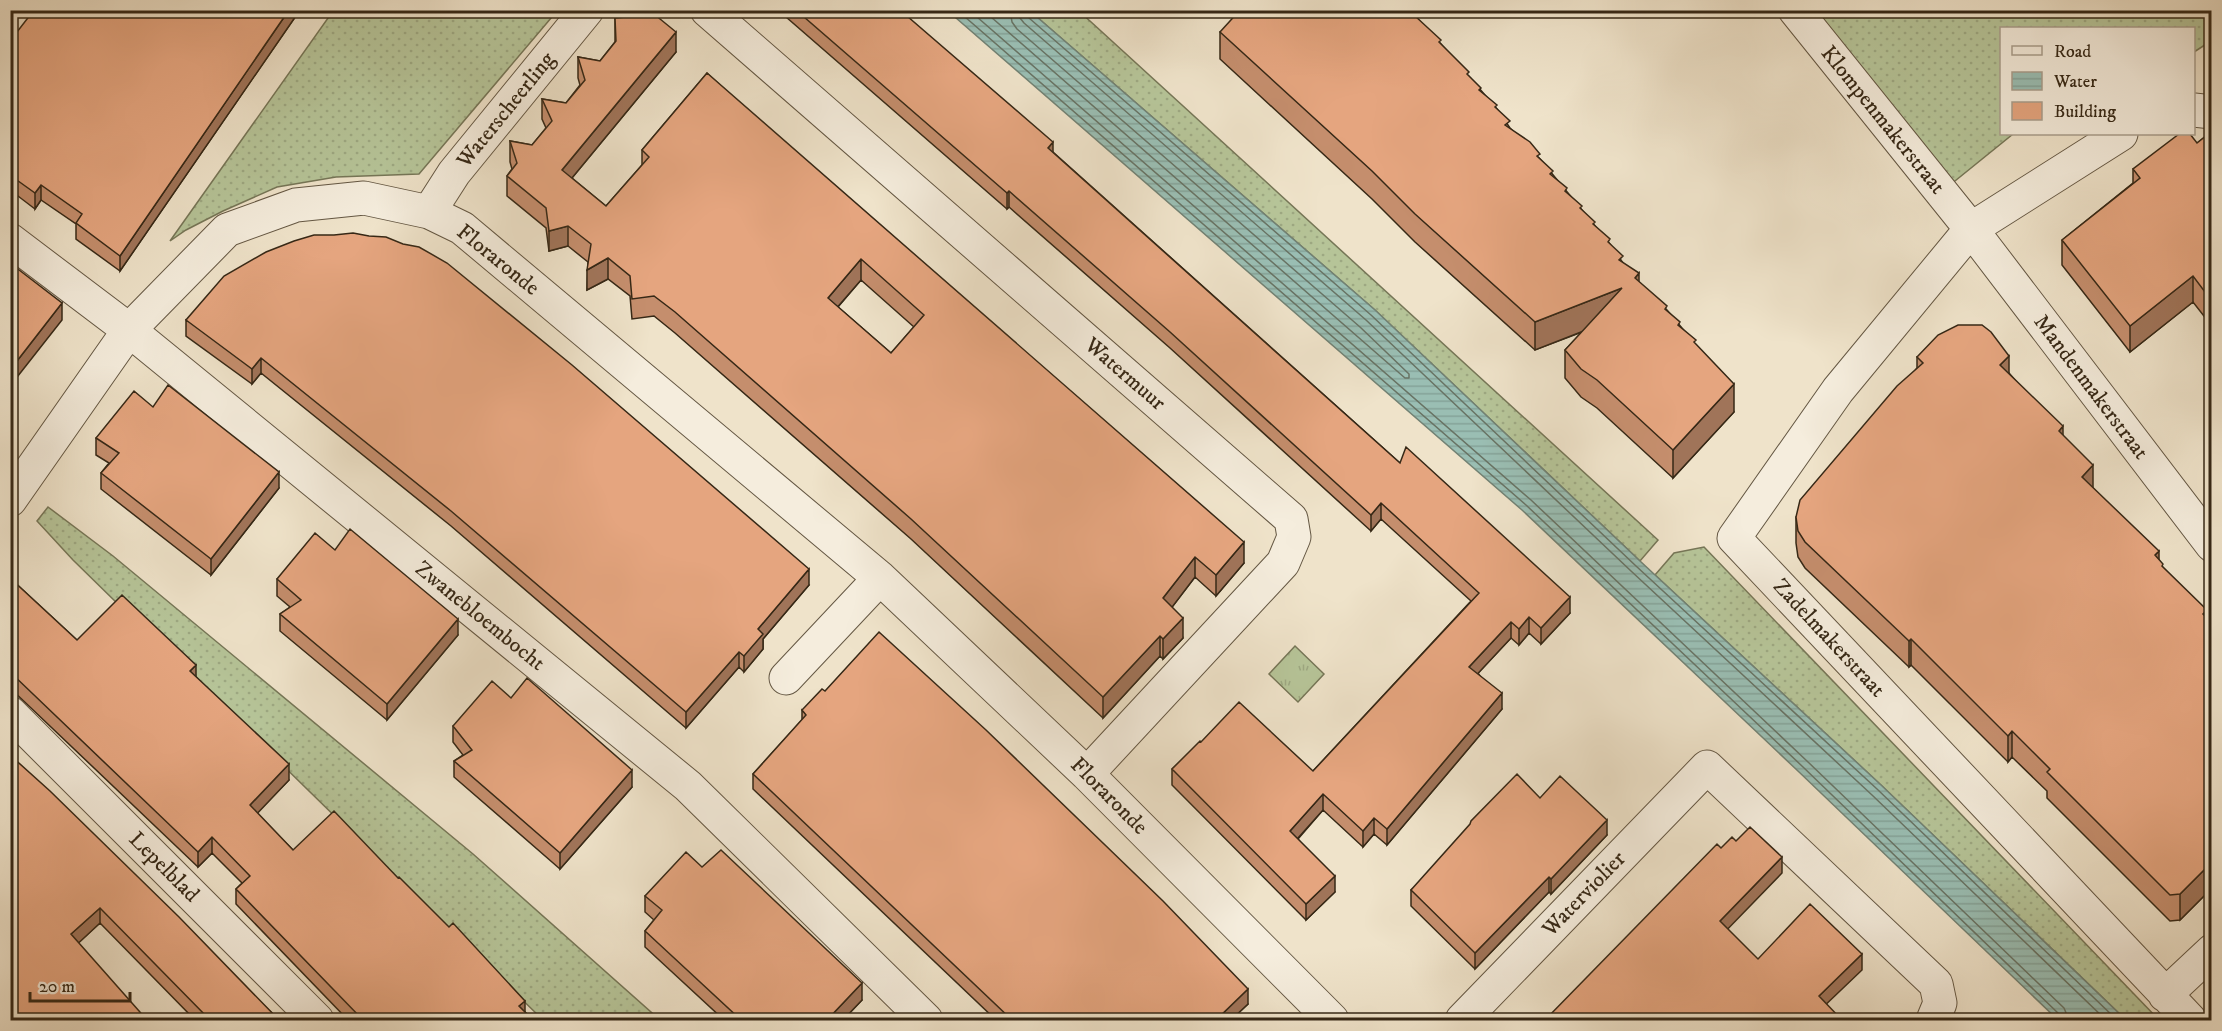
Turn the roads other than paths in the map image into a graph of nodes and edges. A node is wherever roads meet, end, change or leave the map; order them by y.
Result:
1 (587, 10) edge
2 (707, 10) edge
3 (1795, 10) edge
4 (2195, 110) edge
5 (2211, 112) edge
6 (2119, 135) edge
7 (429, 212) junction
8 (1971, 229) junction
9 (10, 240) edge
10 (129, 330) junction
11 (10, 500) edge
12 (2211, 545) edge
13 (880, 578) junction
14 (786, 678) dead end
15 (10, 713) edge
16 (1087, 774) junction
17 (2211, 951) edge
18 (2165, 995) junction
19 (1937, 1012) edge
20 (317, 1020) edge
21 (926, 1020) edge
22 (1332, 1020) edge
23 (1461, 1020) edge
24 (2190, 1020) edge

1 - 7 street, Waterscheerling
2 - 16 street, Watermuur
3 - 8 street, Klompenmakerstraat
4 - 5 street
6 - 8 street
7 - 10 street, Floraronde
7 - 13 street, Floraronde
8 - 12 street, Mandenmakerstraat
8 - 18 street, Zadelmakerstraat
9 - 10 street, Zwanebloembocht
10 - 11 street, Floraronde
10 - 21 street, Zwanebloembocht
13 - 14 street
13 - 16 street, Floraronde
15 - 20 street, Lepelblad
16 - 22 street, Floraronde
17 - 18 street
18 - 24 street, Zadelmakerstraat
19 - 23 street, Waterviolier

